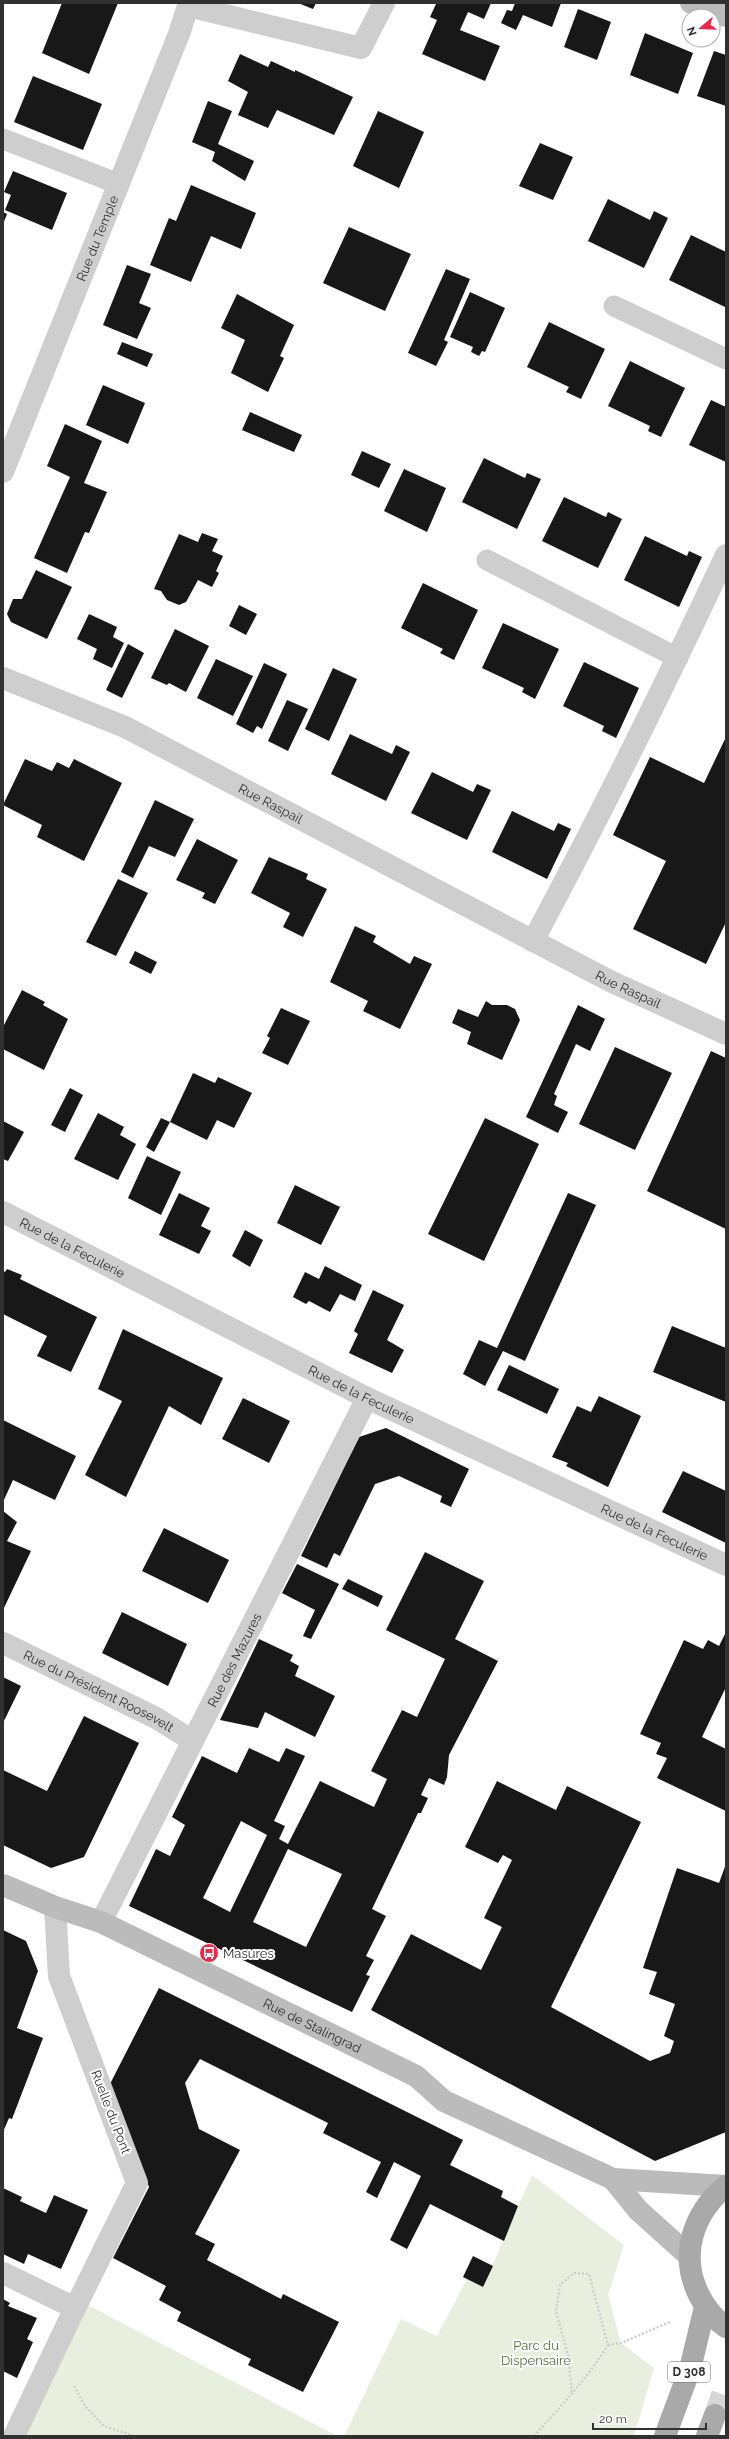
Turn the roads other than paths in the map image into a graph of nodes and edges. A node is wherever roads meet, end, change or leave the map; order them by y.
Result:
1 (384, 3) edge
2 (691, 3) edge
3 (188, 4) edge
4 (726, 16) edge
5 (3, 139) edge
6 (119, 184) junction
7 (614, 306) dead end
8 (726, 359) edge
9 (8, 445) edge
10 (3, 472) edge
11 (726, 554) edge
12 (486, 560) dead end
13 (678, 658) junction
14 (3, 678) edge
15 (533, 941) junction
16 (726, 1034) edge
17 (3, 1212) edge
18 (367, 1398) junction
19 (726, 1565) edge
20 (3, 1643) edge
21 (193, 1741) junction
22 (3, 1886) edge
23 (55, 1907) junction
24 (101, 1922) junction
25 (613, 2179) junction
26 (726, 2186) edge
27 (688, 2256) junction
28 (3, 2273) edge
29 (705, 2307) junction
30 (75, 2308) junction
31 (726, 2327) edge
32 (715, 2415) tunnel mouth
33 (14, 2436) edge
34 (665, 2436) edge
35 (707, 2436) edge

1 - 3 street
2 - 4 main road
3 - 6 street, Rue du Temple
5 - 6 lane
6 - 9 street, Rue du Temple
7 - 8 lane
9 - 10 street, Rue du Temple
11 - 13 street
12 - 13 lane
13 - 15 street
14 - 15 street, Rue Raspail
15 - 16 street, Rue Raspail
17 - 18 street, Rue de la Feculerie
18 - 19 street, Rue de la Feculerie
18 - 21 street, Rue des Mazures
20 - 21 street, Rue du Président Roosevelt
21 - 24 street, Rue des Mazures
22 - 23 main road, Rue de Stalingrad
23 - 24 main road, Rue de Stalingrad
23 - 30 street, Ruelle du Pont
24 - 25 main road, Rue de Stalingrad
25 - 26 main road, Rue de Stalingrad
25 - 27 main road, Rue de Stalingrad
26 - 27 main road
27 - 29 main road
28 - 30 street
29 - 31 main road
29 - 34 main road, D 308
30 - 33 street, Ruelle du Pont
32 - 35 main road

